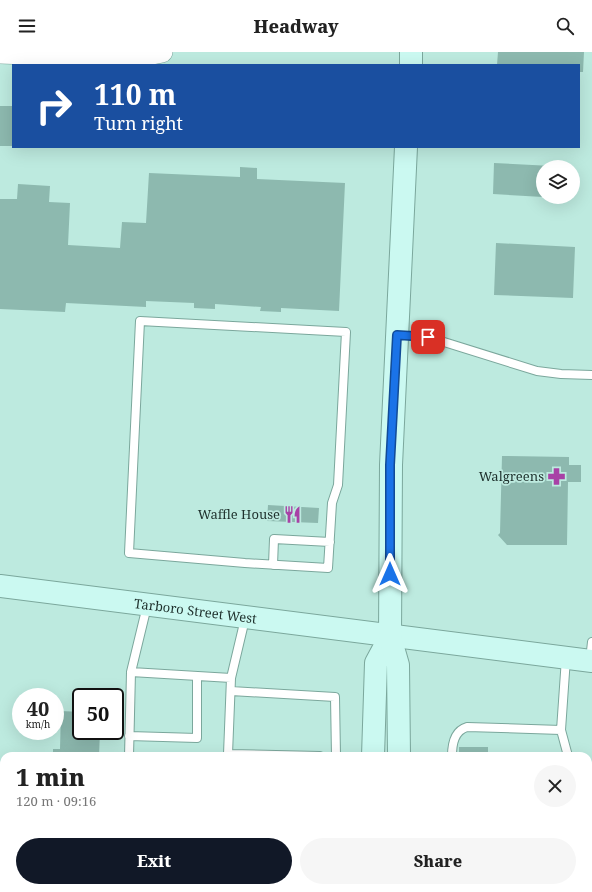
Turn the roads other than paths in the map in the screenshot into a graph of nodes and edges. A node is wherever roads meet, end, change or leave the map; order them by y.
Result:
1 (0, 52) edge
2 (162, 52) edge
3 (411, 52) edge
4 (410, 64) edge
5 (406, 148) edge
6 (397, 335) junction
7 (592, 375) edge
8 (330, 542) junction
9 (273, 565) junction
10 (0, 586) edge
11 (147, 606) junction
12 (245, 618) junction
13 (390, 637) junction
14 (591, 655) edge
15 (566, 658) junction
16 (131, 672) junction
17 (197, 676) junction
18 (231, 678) junction
19 (231, 691) junction
20 (561, 730) junction
21 (129, 736) junction
22 (129, 752) edge
23 (228, 752) edge
24 (336, 752) edge
25 (373, 752) edge
26 (399, 752) edge
27 (452, 752) edge
28 (567, 752) edge

1 - 2 street
3 - 4 main road
5 - 6 main road
6 - 7 lane
6 - 13 main road
8 - 9 lane
8 - 9 lane
8 - 9 lane
10 - 11 main road, Tarboro Street West
11 - 12 main road, Tarboro Street West
11 - 16 lane
12 - 13 main road, Tarboro Street West
12 - 18 lane
13 - 15 main road, Tarboro Street West
13 - 25 main road
13 - 26 main road
14 - 15 main road, Tarboro Street West
15 - 20 lane
16 - 17 lane
16 - 21 lane
17 - 18 lane
17 - 21 lane
18 - 19 lane
19 - 23 lane
19 - 24 lane
20 - 27 lane
20 - 28 lane
21 - 22 lane

